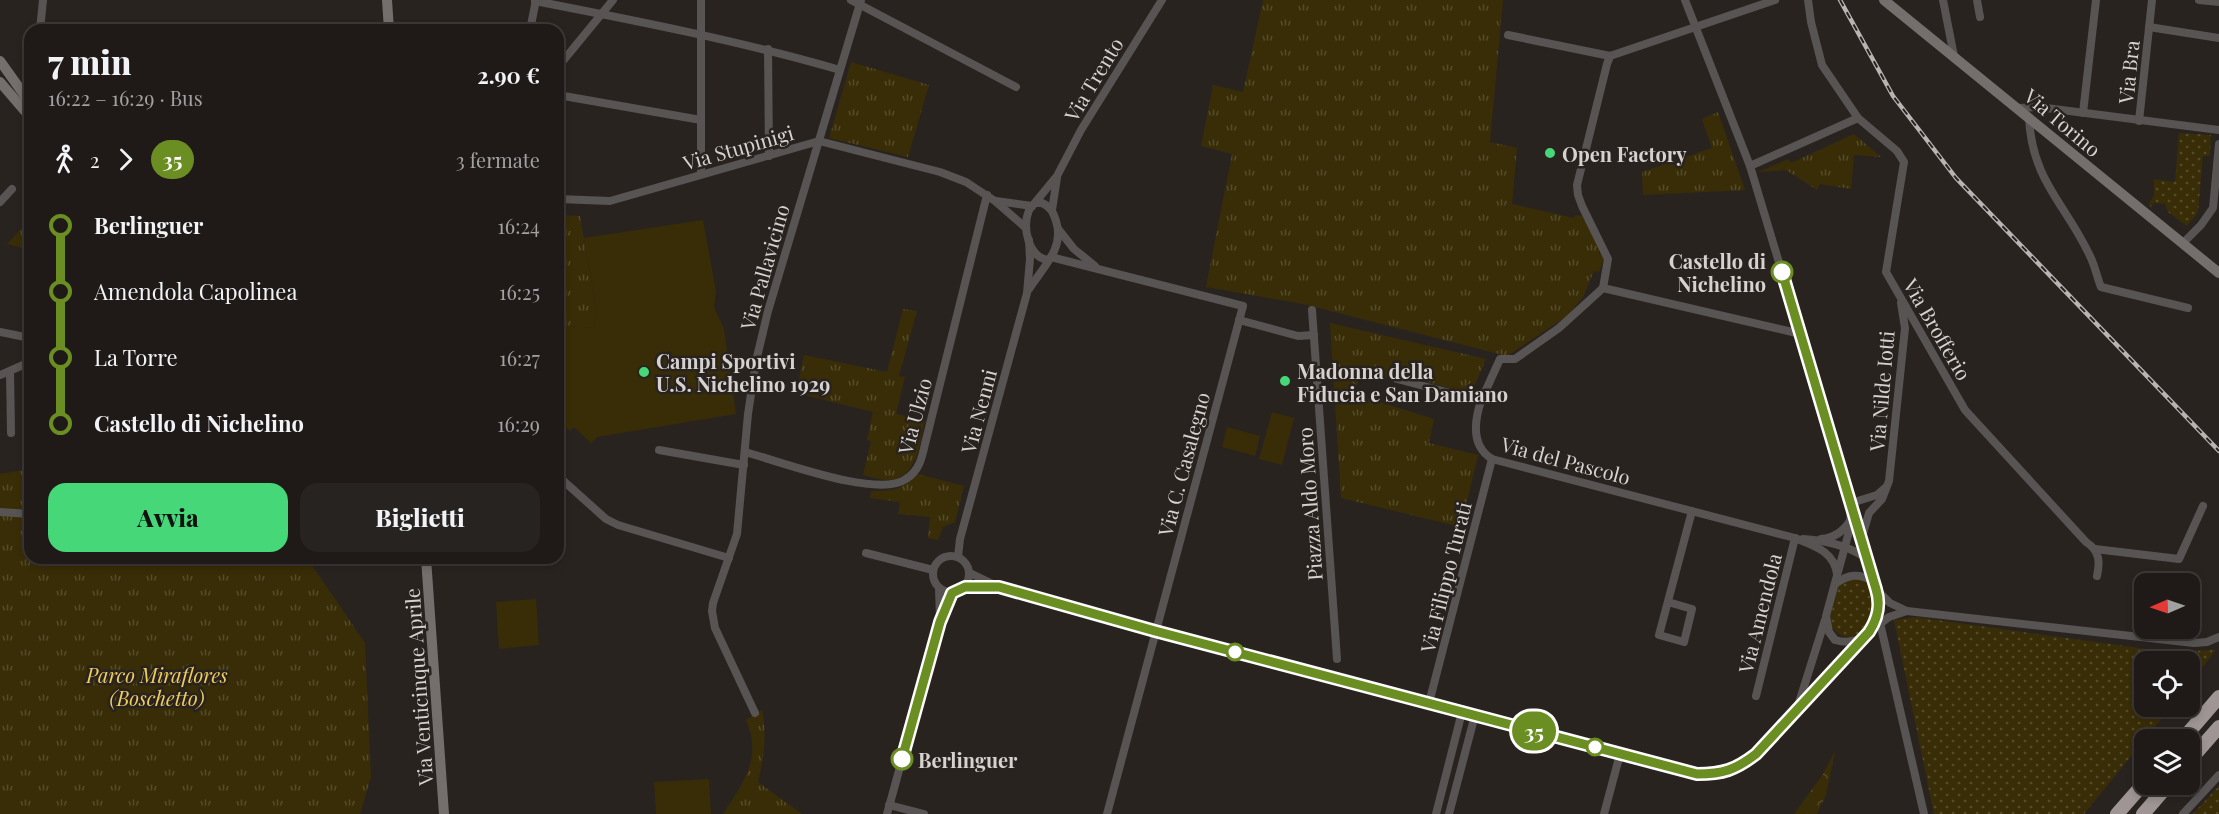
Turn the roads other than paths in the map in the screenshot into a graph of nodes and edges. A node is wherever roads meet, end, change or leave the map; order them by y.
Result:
1 (43, 0) edge
2 (387, 0) edge
3 (613, 0) edge
4 (701, 0) edge
5 (851, 0) edge
6 (1162, 0) edge
7 (1685, 0) edge
8 (1775, 0) edge
9 (1808, 0) edge
10 (1884, 0) edge
11 (1943, 0) edge
12 (1977, 0) edge
13 (2096, 0) edge
14 (2152, 0) edge
15 (2199, 0) edge
16 (536, 1) edge
17 (861, 2) edge
18 (2219, 2) edge
19 (602, 13) junction
20 (1980, 17) dead end
21 (41, 24) edge
22 (389, 24) edge
23 (531, 24) edge
24 (1696, 27) junction
25 (2149, 27) junction
26 (701, 34) junction
27 (1508, 35) dead end
28 (2219, 38) edge
29 (768, 49) junction
30 (1610, 56) junction
31 (1954, 56) junction
32 (564, 60) edge
33 (0, 61) edge
34 (840, 70) junction
35 (0, 82) edge
36 (1016, 87) dead end
37 (24, 95) edge
38 (564, 96) edge
39 (2018, 108) junction
40 (24, 110) edge
41 (2083, 112) junction
42 (1858, 118) junction
43 (2030, 118) junction
44 (701, 120) junction
45 (2139, 120) junction
46 (2219, 130) edge
47 (819, 141) junction
48 (2219, 144) edge
49 (769, 156) junction
50 (1750, 166) junction
51 (700, 174) junction
52 (1057, 176) junction
53 (12, 189) dead end
54 (987, 195) junction
55 (564, 199) edge
56 (995, 201) junction
57 (0, 202) edge
58 (1034, 205) junction
59 (1052, 210) junction
60 (1026, 228) junction
61 (1059, 230) junction
62 (1029, 240) junction
63 (2183, 243) junction
64 (1050, 258) junction
65 (1098, 269) junction
66 (2219, 273) edge
67 (1603, 288) junction
68 (1027, 293) junction
69 (1900, 299) junction
70 (2188, 308) dead end
71 (1312, 310) dead end
72 (1239, 320) junction
73 (0, 332) edge
74 (1801, 334) junction
75 (1314, 335) junction
76 (24, 337) edge
77 (24, 366) edge
78 (10, 372) junction
79 (0, 375) edge
80 (1397, 379) dead end
81 (1481, 401) junction
82 (11, 433) dead end
83 (659, 450) dead end
84 (746, 452) junction
85 (1492, 459) junction
86 (744, 465) junction
87 (564, 481) edge
88 (1887, 486) junction
89 (1851, 503) junction
90 (2203, 506) dead end
91 (1692, 511) junction
92 (0, 512) edge
93 (24, 514) edge
94 (1851, 520) junction
95 (1795, 538) junction
96 (1815, 539) junction
97 (1862, 541) junction
98 (1844, 548) junction
99 (2095, 549) junction
100 (866, 553) dead end
101 (955, 556) junction
102 (729, 558) junction
103 (1866, 558) junction
104 (426, 564) edge
105 (933, 570) junction
106 (970, 573) junction
107 (1838, 574) junction
108 (2097, 576) dead end
109 (1835, 584) junction
110 (1875, 585) junction
111 (965, 587) junction
112 (999, 587) junction
113 (939, 588) junction
114 (952, 593) junction
115 (1668, 602) junction
116 (1907, 610) junction
117 (1826, 616) junction
118 (940, 622) junction
119 (1880, 623) junction
120 (1155, 631) junction
121 (1869, 632) junction
122 (2219, 637) edge
123 (1861, 639) junction
124 (1336, 659) dead end
125 (1756, 696) dead end
126 (2219, 698) edge
127 (1429, 703) junction
128 (1796, 711) junction
129 (1462, 712) junction
130 (755, 713) dead end
131 (1474, 715) junction
132 (2219, 727) edge
133 (2192, 729) edge
134 (2200, 749) edge
135 (1620, 754) junction
136 (2219, 775) edge
137 (2134, 795) edge
138 (2159, 795) edge
139 (889, 805) junction
140 (444, 814) edge
141 (887, 814) edge
142 (924, 814) edge
143 (1107, 814) edge
144 (1436, 814) edge
145 (1449, 814) edge
146 (1605, 814) edge
147 (1924, 814) edge
148 (2117, 814) edge
149 (2143, 814) edge
150 (2183, 814) edge

1 - 21 street
2 - 22 main road
3 - 19 street
4 - 26 street
5 - 17 street
6 - 52 street, Via Trento
7 - 24 street
8 - 24 street
9 - 42 street, Via Brofferio
10 - 31 main road, Via Torino
11 - 31 street
12 - 20 street
13 - 41 street
14 - 25 street, Via Bra
15 - 18 street
16 - 19 street
16 - 23 street
17 - 34 street, Via Stupinigi
17 - 36 street
19 - 26 street
19 - 32 street
24 - 30 street
24 - 50 street
25 - 28 street, Via Bra
25 - 45 street, Via Bra
26 - 29 street
26 - 44 street
27 - 30 street
29 - 34 street
29 - 49 street
30 - 67 street
31 - 39 main road, Via Torino
33 - 37 main road
34 - 47 street, Via Stupinigi
35 - 40 main road
38 - 44 street
39 - 41 street
39 - 43 main road, Via Torino
41 - 45 street
42 - 50 street
42 - 69 street, Via Brofferio
43 - 63 main road, Via Torino
43 - 70 street
44 - 51 street
45 - 46 street
47 - 49 street, Via Stupinigi
47 - 54 street
47 - 84 street, Via Pallavicino
48 - 63 street
49 - 51 street, Via Stupinigi
50 - 74 street
51 - 55 street, Via Stupinigi
52 - 58 street, Via Trento
52 - 59 street, Via Trento
53 - 57 street
54 - 56 street
54 - 84 street, Via Ulzio
56 - 58 street
56 - 60 street
58 - 59 street
58 - 60 street
59 - 61 street
60 - 62 street, Via Nenni
61 - 64 street, Via Nenni
61 - 65 street
62 - 64 street
62 - 68 street, Via Nenni
63 - 66 main road, Via Torino
64 - 65 street
64 - 68 street, Via Nenni
65 - 72 street, Via C. Casalegno
67 - 74 street
67 - 81 street, Via del Pascolo
68 - 101 street, Via Nenni
69 - 88 street, Via Nilde Iotti
69 - 99 street, Via Brofferio
71 - 75 street, Piazza Aldo Moro
72 - 75 street
72 - 120 street, Via C. Casalegno
73 - 76 street
74 - 89 street
75 - 124 street, Piazza Aldo Moro
77 - 78 street
78 - 79 street
78 - 82 street
80 - 81 street
81 - 85 street, Via del Pascolo
83 - 86 street
84 - 86 street, Via Pallavicino
85 - 91 street, Via del Pascolo
85 - 127 street, Via Filippo Turati
86 - 102 street, Via Pallavicino
87 - 102 street
88 - 89 street
88 - 97 street
89 - 94 street
89 - 97 street
90 - 99 street
91 - 95 street, Via del Pascolo
91 - 115 street
92 - 93 street
94 - 96 street, Via del Pascolo
94 - 98 street
95 - 96 street, Via del Pascolo
95 - 107 street, Via del Pascolo
95 - 125 street, Via Amendola
96 - 98 street, Via del Pascolo
97 - 103 street
98 - 103 street, Via del Pascolo
98 - 107 street
99 - 108 street
100 - 105 street
101 - 105 street
101 - 106 street
102 - 130 street, Via Pallavicino
103 - 110 street
104 - 140 main road, Via Venticinque Aprile
105 - 113 street
106 - 111 street
106 - 112 street
107 - 109 street
109 - 110 street
109 - 117 street
110 - 116 street
110 - 121 street
111 - 112 street
111 - 114 street
112 - 120 street
113 - 114 street
113 - 118 street
114 - 118 street
115 - 115 street
116 - 119 street
116 - 122 street
117 - 123 street
117 - 128 street
118 - 139 street
119 - 121 street
119 - 147 street
120 - 127 street
120 - 143 street, Via C. Casalegno
121 - 123 street
123 - 128 street
126 - 133 highway
127 - 129 street
128 - 135 street
129 - 131 street
129 - 144 street
131 - 135 street
131 - 145 street
132 - 134 highway
135 - 146 street
136 - 150 street
137 - 148 highway
138 - 149 highway
139 - 141 street
139 - 142 street

